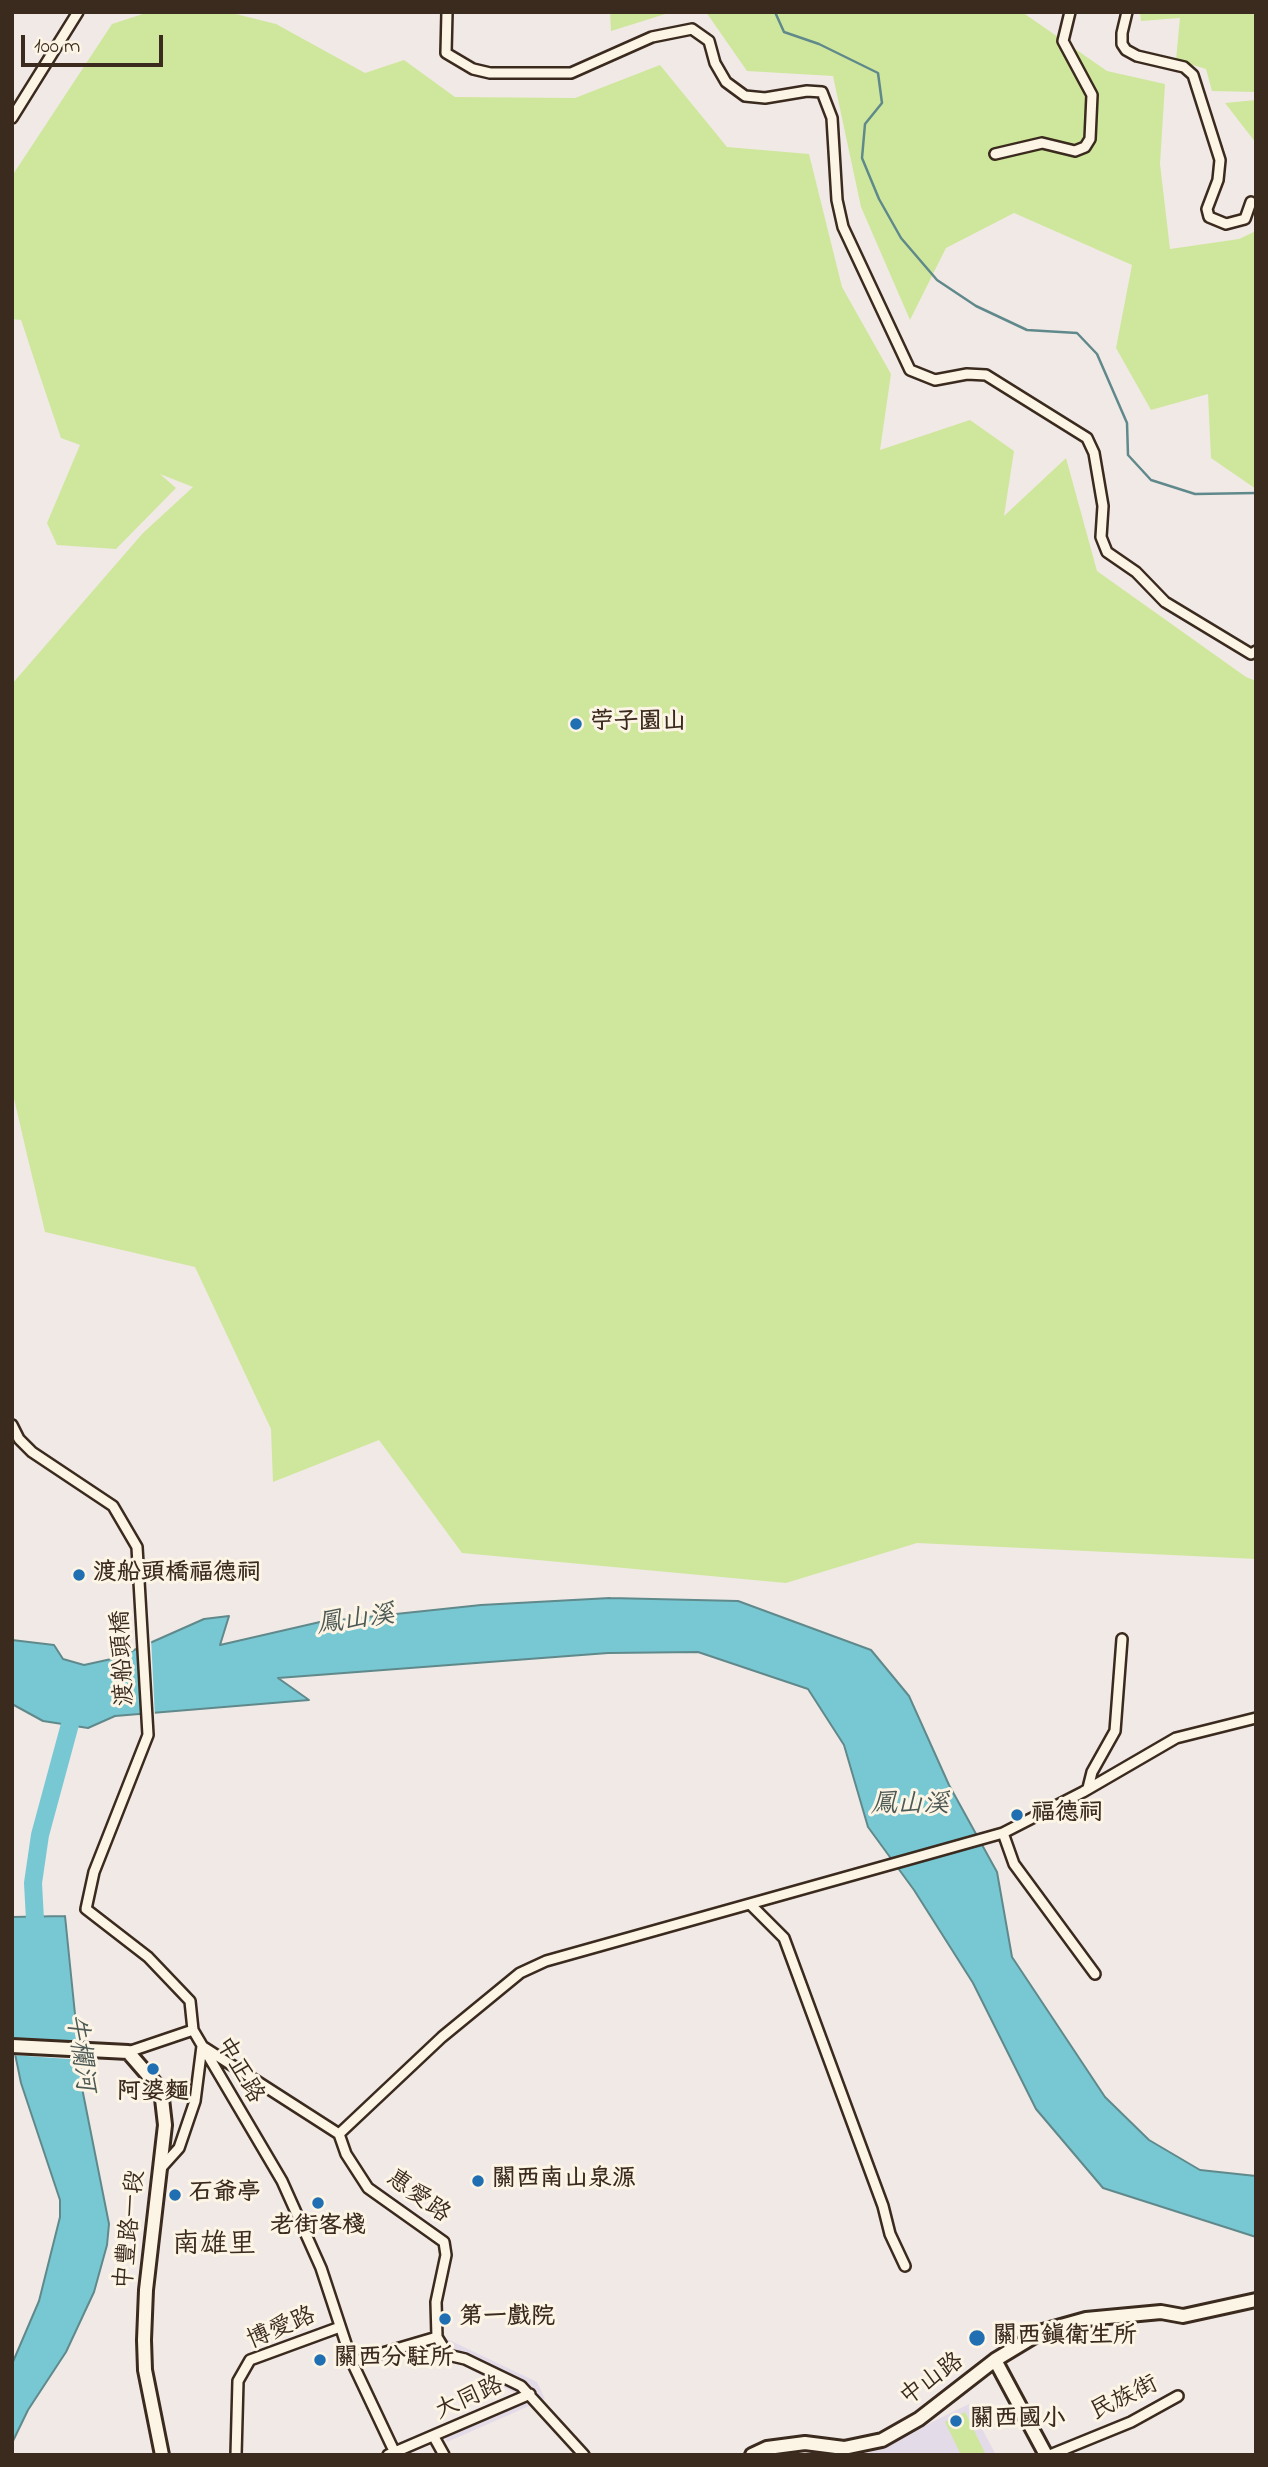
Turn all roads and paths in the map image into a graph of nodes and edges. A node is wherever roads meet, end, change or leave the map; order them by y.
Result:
1 (78, 12) edge
2 (447, 12) edge
3 (1070, 12) edge
4 (1127, 12) edge
5 (12, 118) edge
6 (995, 154) dead end
7 (1251, 202) dead end
8 (1256, 651) edge
9 (12, 1425) edge
10 (1122, 1640) dead end
11 (1256, 1718) edge
12 (148, 1735) joint
13 (1088, 1788) junction
14 (1003, 1833) junction
15 (751, 1905) junction
16 (1095, 1974) dead end
17 (193, 2030) junction
18 (12, 2046) edge
19 (202, 2046) junction
20 (128, 2052) junction
21 (339, 2134) junction
22 (159, 2171) junction
23 (905, 2266) dead end
24 (1256, 2300) edge
25 (340, 2327) junction
26 (437, 2337) junction
27 (995, 2360) junction
28 (352, 2362) junction
29 (530, 2394) junction
30 (1178, 2396) dead end
31 (434, 2437) junction
32 (391, 2454) edge
33 (162, 2455) edge
34 (236, 2455) edge
35 (444, 2455) edge
36 (584, 2455) edge
37 (752, 2455) edge
38 (1048, 2455) edge

1 - 5 street
2 - 8 street
3 - 6 street
4 - 7 street
9 - 12 street, 渡船頭橋
10 - 13 street
11 - 13 street
12 - 17 street, 中正路
13 - 14 street
14 - 15 street
14 - 16 street
15 - 21 street
15 - 23 street
17 - 19 street, 中正路
17 - 20 street
18 - 20 street
19 - 21 street
19 - 22 street
19 - 25 street, 中正路
20 - 22 street, 中豐路一段
21 - 26 street, 惠愛路
22 - 33 street, 中豐路一段
24 - 27 street, 中山路
25 - 28 street, 中正路
25 - 34 street, 博愛路
26 - 28 street
26 - 29 street
27 - 37 street, 中山路
27 - 38 street
28 - 32 street, 中正路
29 - 31 street, 大同路
29 - 36 street, 大同路
30 - 38 street, 民族街
31 - 32 street, 大同路
31 - 35 street

